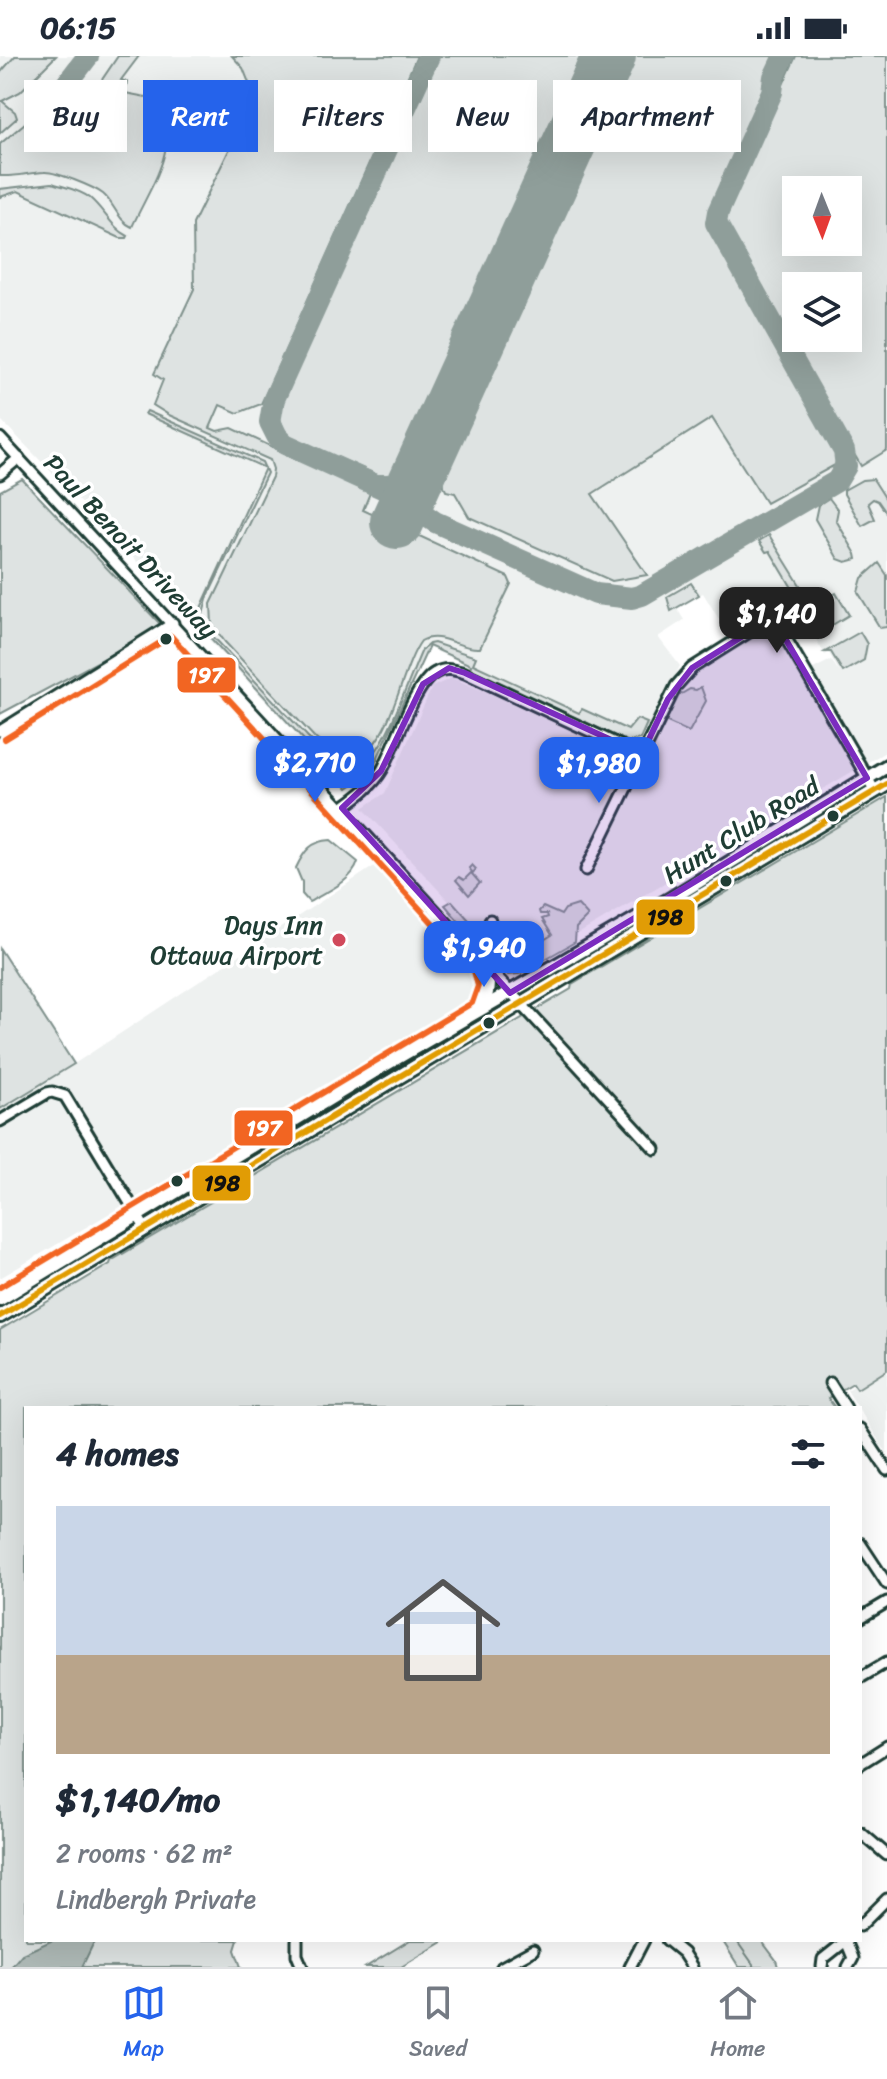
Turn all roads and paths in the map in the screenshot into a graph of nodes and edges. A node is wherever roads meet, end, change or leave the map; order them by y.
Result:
1 (0, 438) edge
2 (19, 458) junction
3 (0, 474) edge
4 (173, 623) junction
5 (0, 731) edge
6 (641, 755) junction
7 (887, 766) edge
8 (867, 778) junction
9 (887, 784) edge
10 (875, 791) junction
11 (342, 808) junction
12 (586, 870) dead end
13 (490, 920) dead end
14 (493, 935) dead end
15 (482, 962) junction
16 (510, 993) junction
17 (519, 1004) junction
18 (479, 1010) junction
19 (0, 1121) edge
20 (655, 1149) dead end
21 (137, 1216) junction
22 (145, 1228) junction
23 (0, 1299) edge
24 (0, 1316) edge
25 (830, 1383) dead end
26 (845, 1406) edge
27 (862, 1432) edge
28 (887, 1470) edge
29 (862, 1546) edge
30 (887, 1584) edge
31 (887, 1602) edge
32 (862, 1617) edge
33 (883, 1664) edge
34 (862, 1677) edge
35 (887, 1747) edge
36 (862, 1763) edge
37 (862, 1833) edge
38 (885, 1849) edge
39 (887, 1899) edge
40 (862, 1924) edge
41 (297, 1942) edge
42 (643, 1942) edge
43 (669, 1942) edge
44 (844, 1942) edge
45 (847, 1942) edge
46 (533, 1950) dead end
47 (302, 1967) edge
48 (502, 1967) edge
49 (630, 1967) edge
50 (692, 1967) edge
51 (822, 1967) edge
52 (848, 1967) edge

1 - 2 street, Paul Benoit Driveway
2 - 3 street
2 - 4 street, Paul Benoit Driveway
4 - 5 street
4 - 11 street, Paul Benoit Driveway
6 - 8 street
6 - 11 street
6 - 12 street
7 - 8 main road, Hunt Club Road
8 - 10 street
8 - 16 main road, Hunt Club Road
9 - 10 main road, Hunt Club Road
10 - 17 main road, Hunt Club Road
11 - 15 street, Paul Benoit Driveway
13 - 14 street
15 - 16 street, Paul Benoit Driveway
15 - 18 main road
16 - 17 street, Paul Benoit Driveway
16 - 18 main road, Hunt Club Road
17 - 20 street, Paul Benoit Driveway
17 - 22 main road, Hunt Club Road
18 - 21 main road, Hunt Club Road
19 - 21 street
21 - 22 street
21 - 23 main road, Hunt Club Road
22 - 24 main road, Hunt Club Road
25 - 26 street
27 - 28 street
29 - 30 street
31 - 32 street
33 - 34 street
35 - 36 street
37 - 38 street
39 - 40 street
41 - 47 street
42 - 49 street
43 - 50 street
44 - 51 street
45 - 52 street
46 - 48 street

